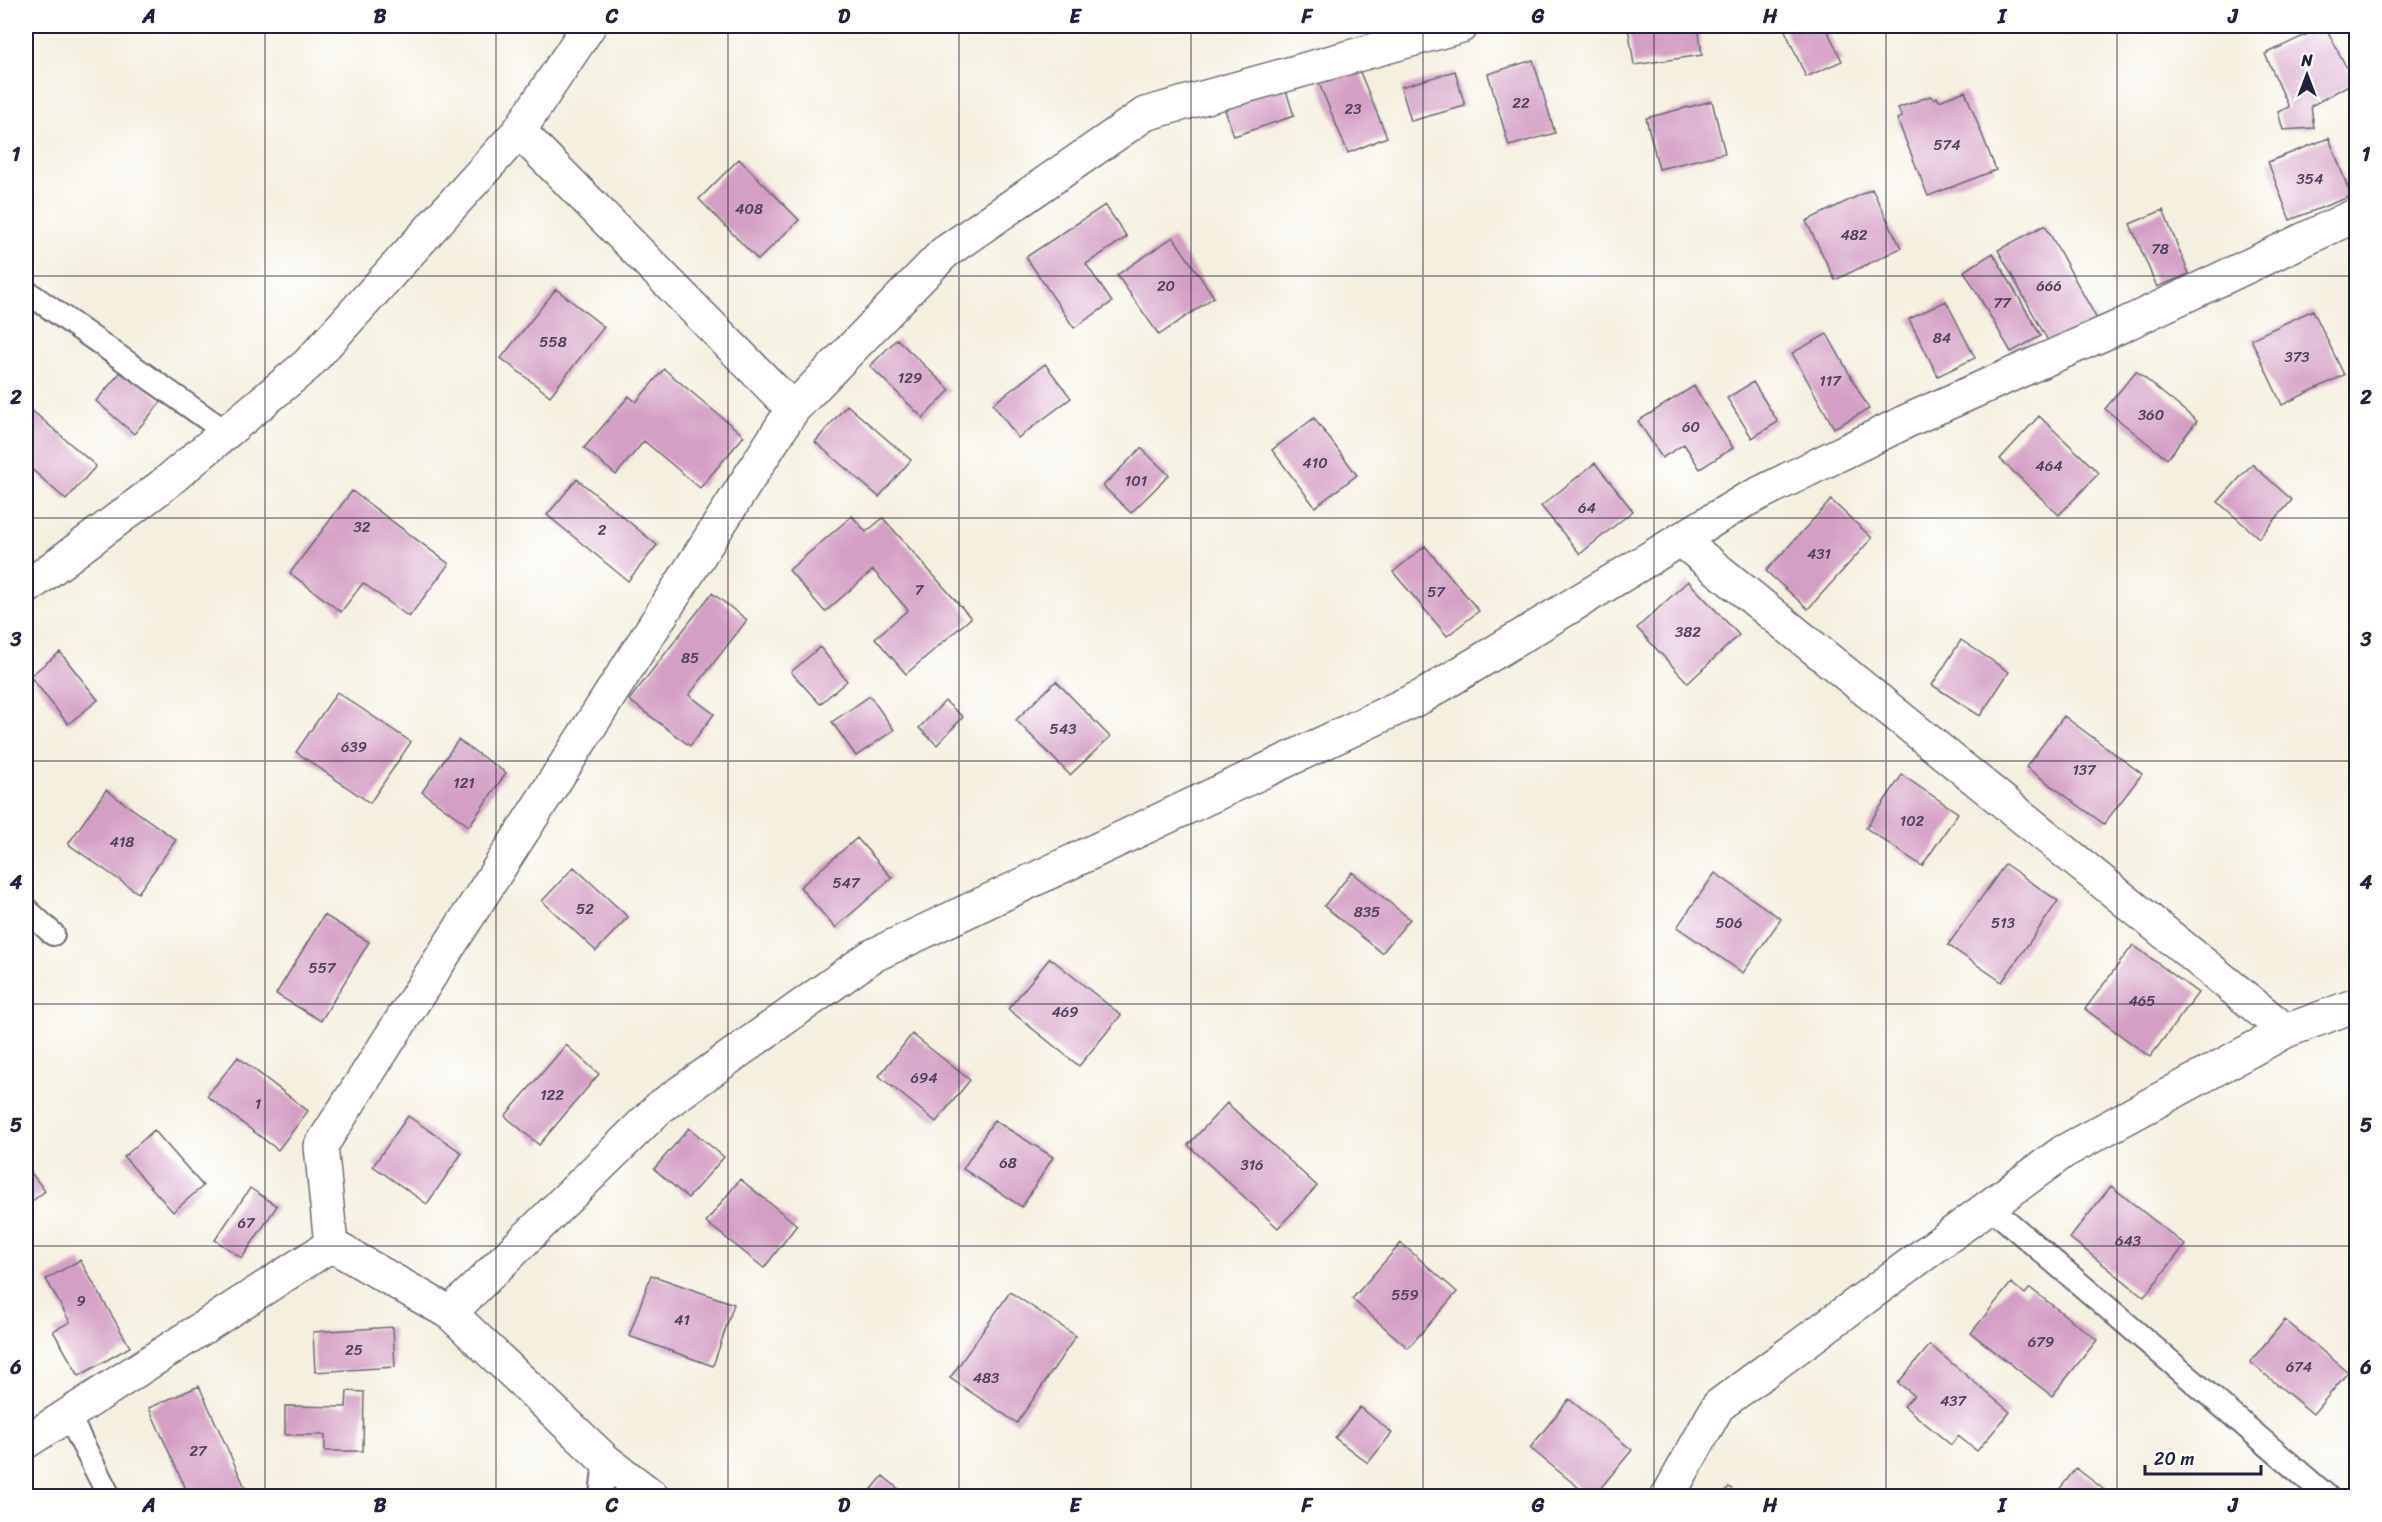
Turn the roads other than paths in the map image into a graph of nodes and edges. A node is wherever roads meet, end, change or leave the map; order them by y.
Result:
1 (589, 26) edge
2 (1461, 26) edge
3 (519, 131) junction
4 (2356, 215) edge
5 (26, 291) edge
6 (793, 409) junction
7 (226, 432) junction
8 (1681, 540) junction
9 (26, 588) edge
10 (26, 909) edge
11 (53, 933) dead end
12 (2356, 1005) edge
13 (2286, 1031) junction
14 (1989, 1206) junction
15 (331, 1245) junction
16 (450, 1313) junction
17 (68, 1415) junction
18 (26, 1442) edge
19 (605, 1460) junction
20 (109, 1497) edge
21 (601, 1497) edge
22 (652, 1497) edge
23 (1668, 1497) edge
24 (2327, 1497) edge

1 - 3 street
2 - 6 street
3 - 6 street
3 - 7 street
4 - 8 street
5 - 7 lane
6 - 15 street
7 - 9 street
8 - 13 street
8 - 16 street
10 - 11 lane
12 - 13 street
13 - 14 street
14 - 23 street
14 - 24 lane
15 - 16 street
15 - 17 street
16 - 19 street
17 - 18 street
17 - 20 lane
19 - 21 lane
19 - 22 street

